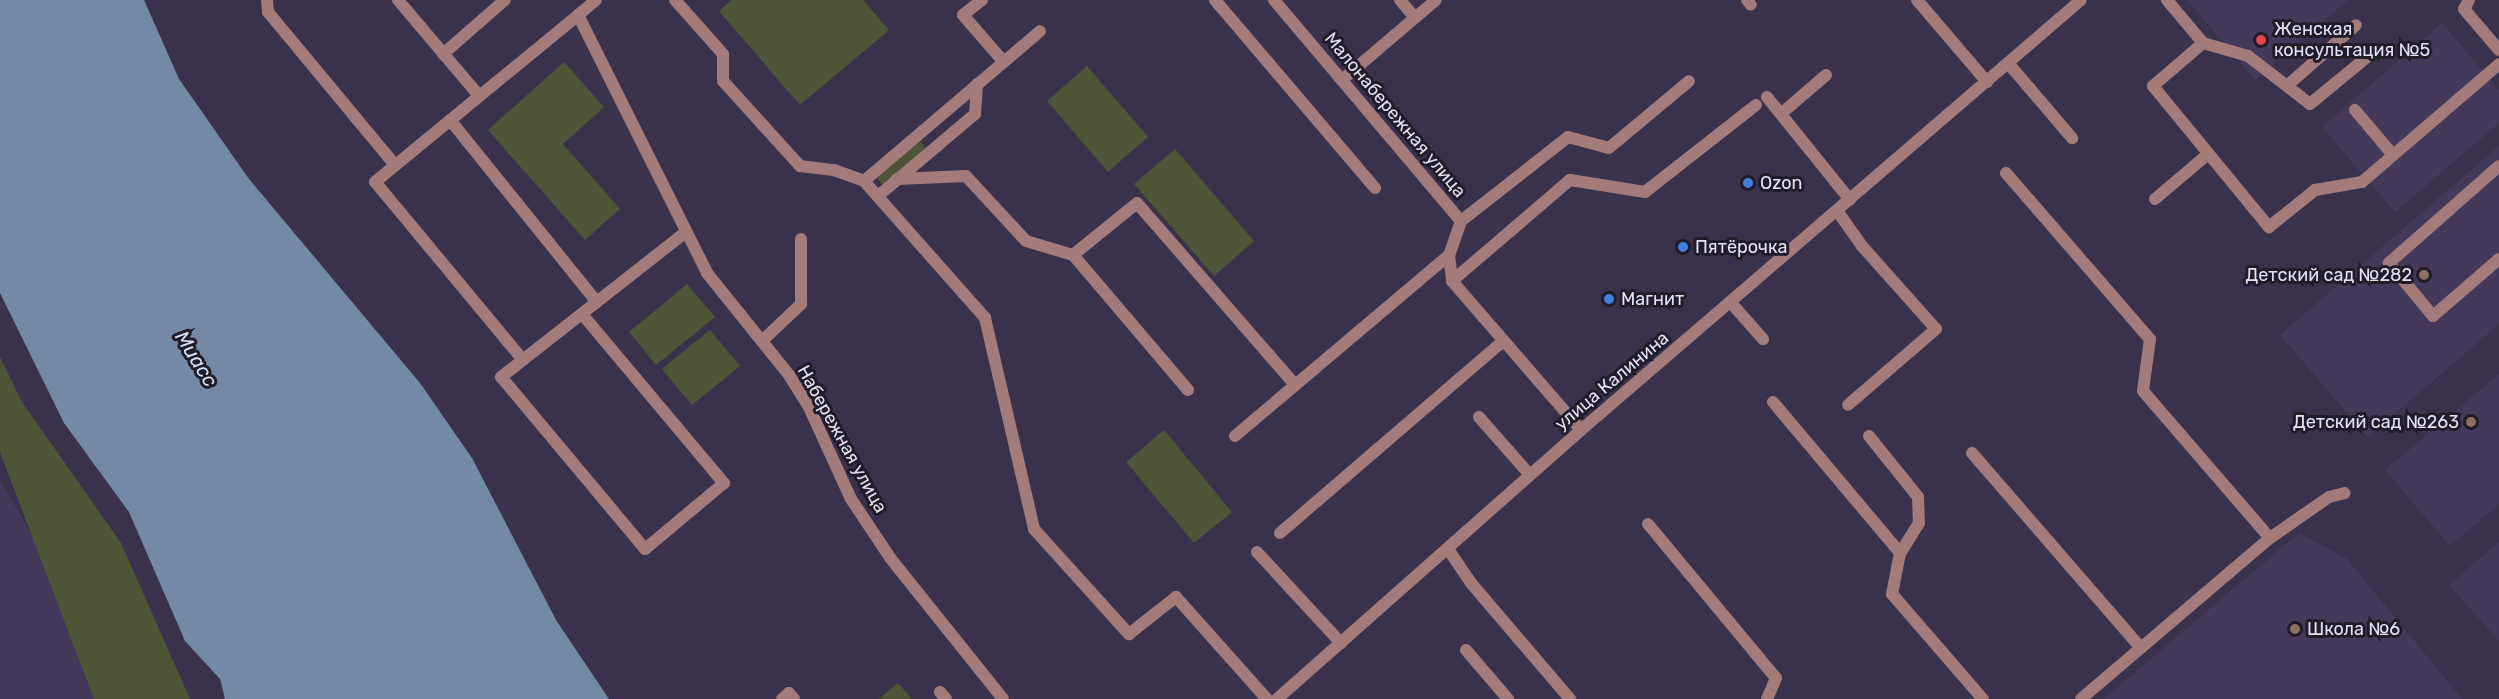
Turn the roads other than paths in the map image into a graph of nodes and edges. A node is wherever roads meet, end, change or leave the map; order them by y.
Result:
1 (267, 0) edge
2 (398, 0) edge
3 (505, 0) edge
4 (596, 0) edge
5 (675, 0) edge
6 (982, 0) edge
7 (1215, 0) edge
8 (1274, 0) edge
9 (1400, 0) edge
10 (1436, 0) edge
11 (1917, 0) edge
12 (2081, 0) edge
13 (2167, 0) edge
14 (2469, 0) edge
15 (578, 15) junction
16 (1415, 18) junction
17 (2356, 25) dead end
18 (1040, 31) dead end
19 (2203, 43) junction
20 (2499, 50) edge
21 (2373, 52) dead end
22 (443, 54) junction
23 (1003, 61) junction
24 (2008, 63) junction
25 (2499, 64) edge
26 (1826, 75) dead end
27 (1342, 80) junction
28 (1689, 81) dead end
29 (1987, 82) junction
30 (977, 84) junction
31 (2289, 84) junction
32 (479, 96) junction
33 (2355, 110) dead end
34 (1782, 113) junction
35 (450, 120) junction
36 (2072, 138) dead end
37 (2208, 154) junction
38 (2393, 156) junction
39 (395, 165) junction
40 (2499, 166) edge
41 (2006, 172) dead end
42 (897, 179) junction
43 (864, 181) junction
44 (1375, 188) dead end
45 (878, 196) junction
46 (1850, 200) junction
47 (2155, 200) dead end
48 (1838, 212) junction
49 (1461, 221) junction
50 (686, 232) junction
51 (801, 239) dead end
52 (1073, 255) junction
53 (1449, 255) junction
54 (2499, 259) edge
55 (1452, 281) junction
56 (597, 302) junction
57 (1732, 304) junction
58 (582, 314) junction
59 (1763, 339) dead end
60 (1503, 340) junction
61 (762, 341) junction
62 (523, 360) junction
63 (1295, 385) junction
64 (1188, 390) dead end
65 (1773, 402) dead end
66 (1848, 405) dead end
67 (1479, 417) dead end
68 (1581, 430) junction
69 (1235, 436) dead end
70 (1869, 436) dead end
71 (1972, 453) dead end
72 (1530, 475) junction
73 (2346, 493) dead end
74 (1648, 524) dead end
75 (1280, 533) dead end
76 (2270, 538) junction
77 (1448, 549) junction
78 (1257, 552) dead end
79 (1900, 553) junction
80 (1341, 643) junction
81 (2141, 648) junction
82 (1466, 650) dead end
83 (782, 699) edge
84 (794, 699) edge
85 (1004, 699) edge
86 (1267, 699) edge
87 (1277, 699) edge
88 (1508, 699) edge
89 (1570, 699) edge
90 (1767, 699) edge
91 (1983, 699) edge
92 (2081, 699) edge

1 - 39 street
2 - 22 street
3 - 22 street
4 - 15 street
5 - 43 street
6 - 23 street
7 - 44 street
8 - 27 street, Малонабережная улица
9 - 16 street
10 - 16 street
11 - 29 street
12 - 24 street, улица Калинина
13 - 19 street
14 - 20 street
15 - 32 street
15 - 50 street, Набережная улица
16 - 27 street
17 - 31 street
18 - 23 street
19 - 31 street
19 - 37 street
21 - 31 street
22 - 32 street
23 - 30 street
24 - 29 street, улица Калинина
24 - 36 street
25 - 38 street
26 - 34 street
27 - 49 street, Малонабережная улица
28 - 49 street
29 - 46 street, улица Калинина
30 - 42 street
30 - 43 street
32 - 35 street
33 - 38 street
34 - 46 street
34 - 55 street
35 - 39 street
35 - 56 street
37 - 38 street
37 - 47 street
39 - 62 street
40 - 54 street
41 - 76 street
42 - 45 street
42 - 52 street
43 - 45 street
45 - 86 street
46 - 48 street, улица Калинина
48 - 57 street, улица Калинина
48 - 66 street
49 - 53 street, Малонабережная улица
50 - 56 street
50 - 61 street, Набережная улица
51 - 61 street
52 - 63 street
52 - 64 street
53 - 55 street, Малонабережная улица
53 - 63 street
55 - 60 street
56 - 58 street
57 - 59 street
57 - 68 street, улица Калинина
58 - 62 street
58 - 62 street
60 - 68 street
60 - 75 street
61 - 85 street, Набережная улица
63 - 69 street
65 - 79 street
67 - 72 street
68 - 72 street, улица Калинина
70 - 79 street
71 - 81 street
72 - 77 street, улица Калинина
73 - 76 street
74 - 90 street
76 - 81 street
77 - 80 street, улица Калинина
77 - 89 street
78 - 80 street
79 - 91 street
80 - 87 street, улица Калинина
81 - 92 street
82 - 88 street
83 - 84 street

